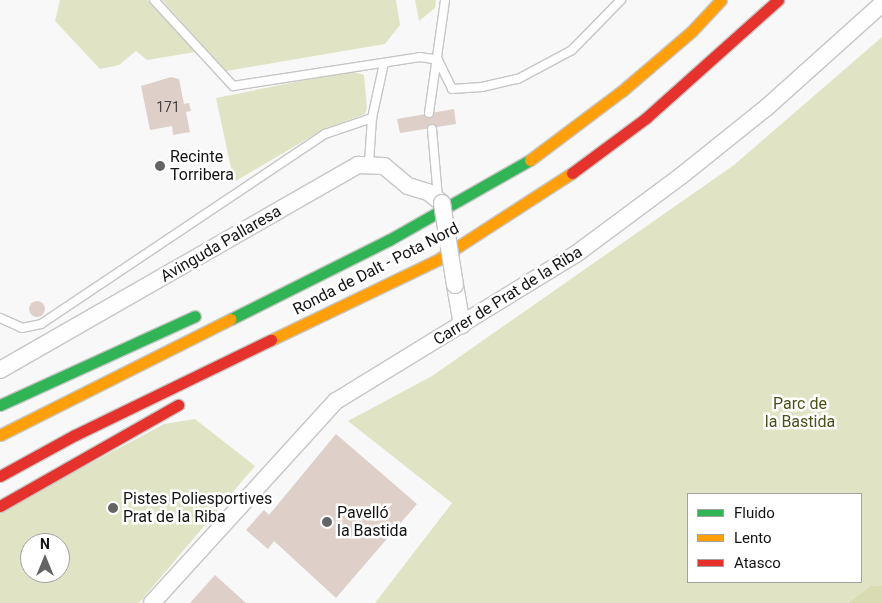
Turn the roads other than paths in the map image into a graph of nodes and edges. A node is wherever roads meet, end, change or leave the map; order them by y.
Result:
1 (154, 0) edge
2 (445, 0) edge
3 (621, 0) edge
4 (721, 0) edge
5 (778, 0) edge
6 (882, 4) edge
7 (438, 60) junction
8 (384, 63) junction
9 (429, 113) dead end
10 (372, 118) junction
11 (432, 129) dead end
12 (369, 164) junction
13 (438, 205) junction
14 (439, 259) junction
15 (281, 280) dead end
16 (208, 310) dead end
17 (0, 318) edge
18 (462, 325) junction
19 (307, 337) dead end
20 (0, 370) edge
21 (193, 397) dead end
22 (0, 405) edge
23 (0, 435) edge
24 (0, 476) edge
25 (0, 506) edge
26 (152, 603) edge

1 - 8 lane
2 - 7 lane
3 - 7 lane
4 - 13 highway, Ronda de Dalt - Pota Nord
5 - 14 highway, Ronda de Dalt - Pota Nord
6 - 18 street, Carrer de Prat de la Riba
7 - 8 lane
7 - 9 lane
8 - 10 lane
10 - 12 lane
10 - 17 lane
11 - 13 lane
12 - 13 street
12 - 20 street, Avinguda Pallaresa
13 - 15 highway
13 - 18 street, bridge
13 - 23 highway, Ronda de Dalt - Pota Nord
14 - 19 highway
14 - 24 highway, Ronda de Dalt - Pota Nord
16 - 22 highway
18 - 26 street, Carrer de Prat de la Riba
21 - 25 highway

